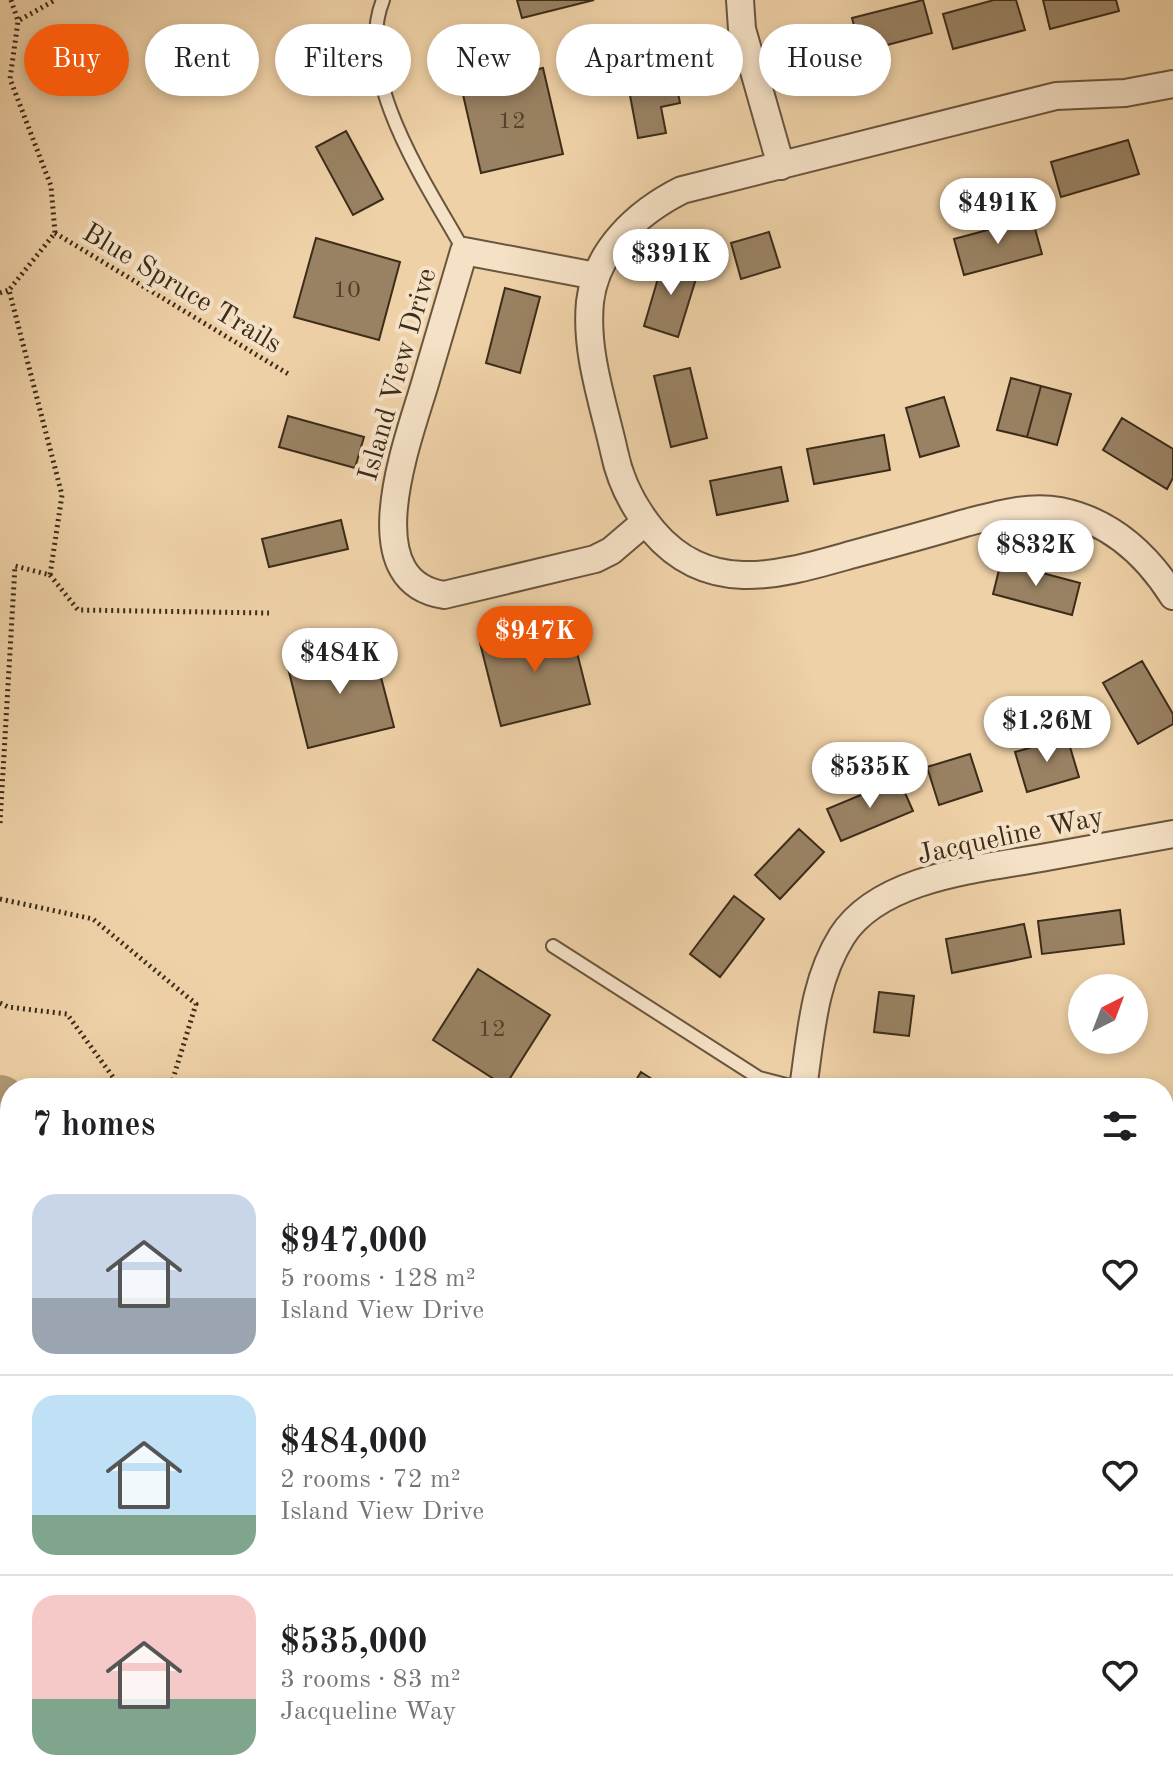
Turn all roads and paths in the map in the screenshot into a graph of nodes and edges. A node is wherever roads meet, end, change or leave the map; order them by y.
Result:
1 (11, 0) edge
2 (55, 0) edge
3 (383, 0) edge
4 (740, 0) edge
5 (18, 21) junction
6 (1173, 84) edge
7 (781, 166) junction
8 (55, 233) junction
9 (464, 251) junction
10 (596, 276) junction
11 (9, 290) junction
12 (0, 293) edge
13 (290, 375) dead end
14 (645, 522) junction
15 (50, 575) junction
16 (1173, 596) edge
17 (269, 613) dead end
18 (0, 823) edge
19 (1173, 834) edge
20 (0, 899) edge
21 (553, 946) dead end
22 (0, 1003) edge
23 (114, 1078) edge
24 (173, 1078) edge
25 (759, 1078) edge
26 (803, 1078) edge

1 - 5 path, Blue Spruce Trails
2 - 5 path
3 - 9 lane
4 - 7 street
5 - 8 path, Blue Spruce Trails
6 - 7 street
7 - 10 street
8 - 11 path, Blue Spruce Trails
8 - 13 path, Blue Spruce Trails
9 - 10 street, Island View Drive
9 - 14 street, Island View Drive
10 - 14 street
11 - 12 path
11 - 15 path
14 - 16 street
15 - 17 path
15 - 18 path
19 - 26 street, Jacqueline Way
20 - 24 path
21 - 25 lane
22 - 23 path

